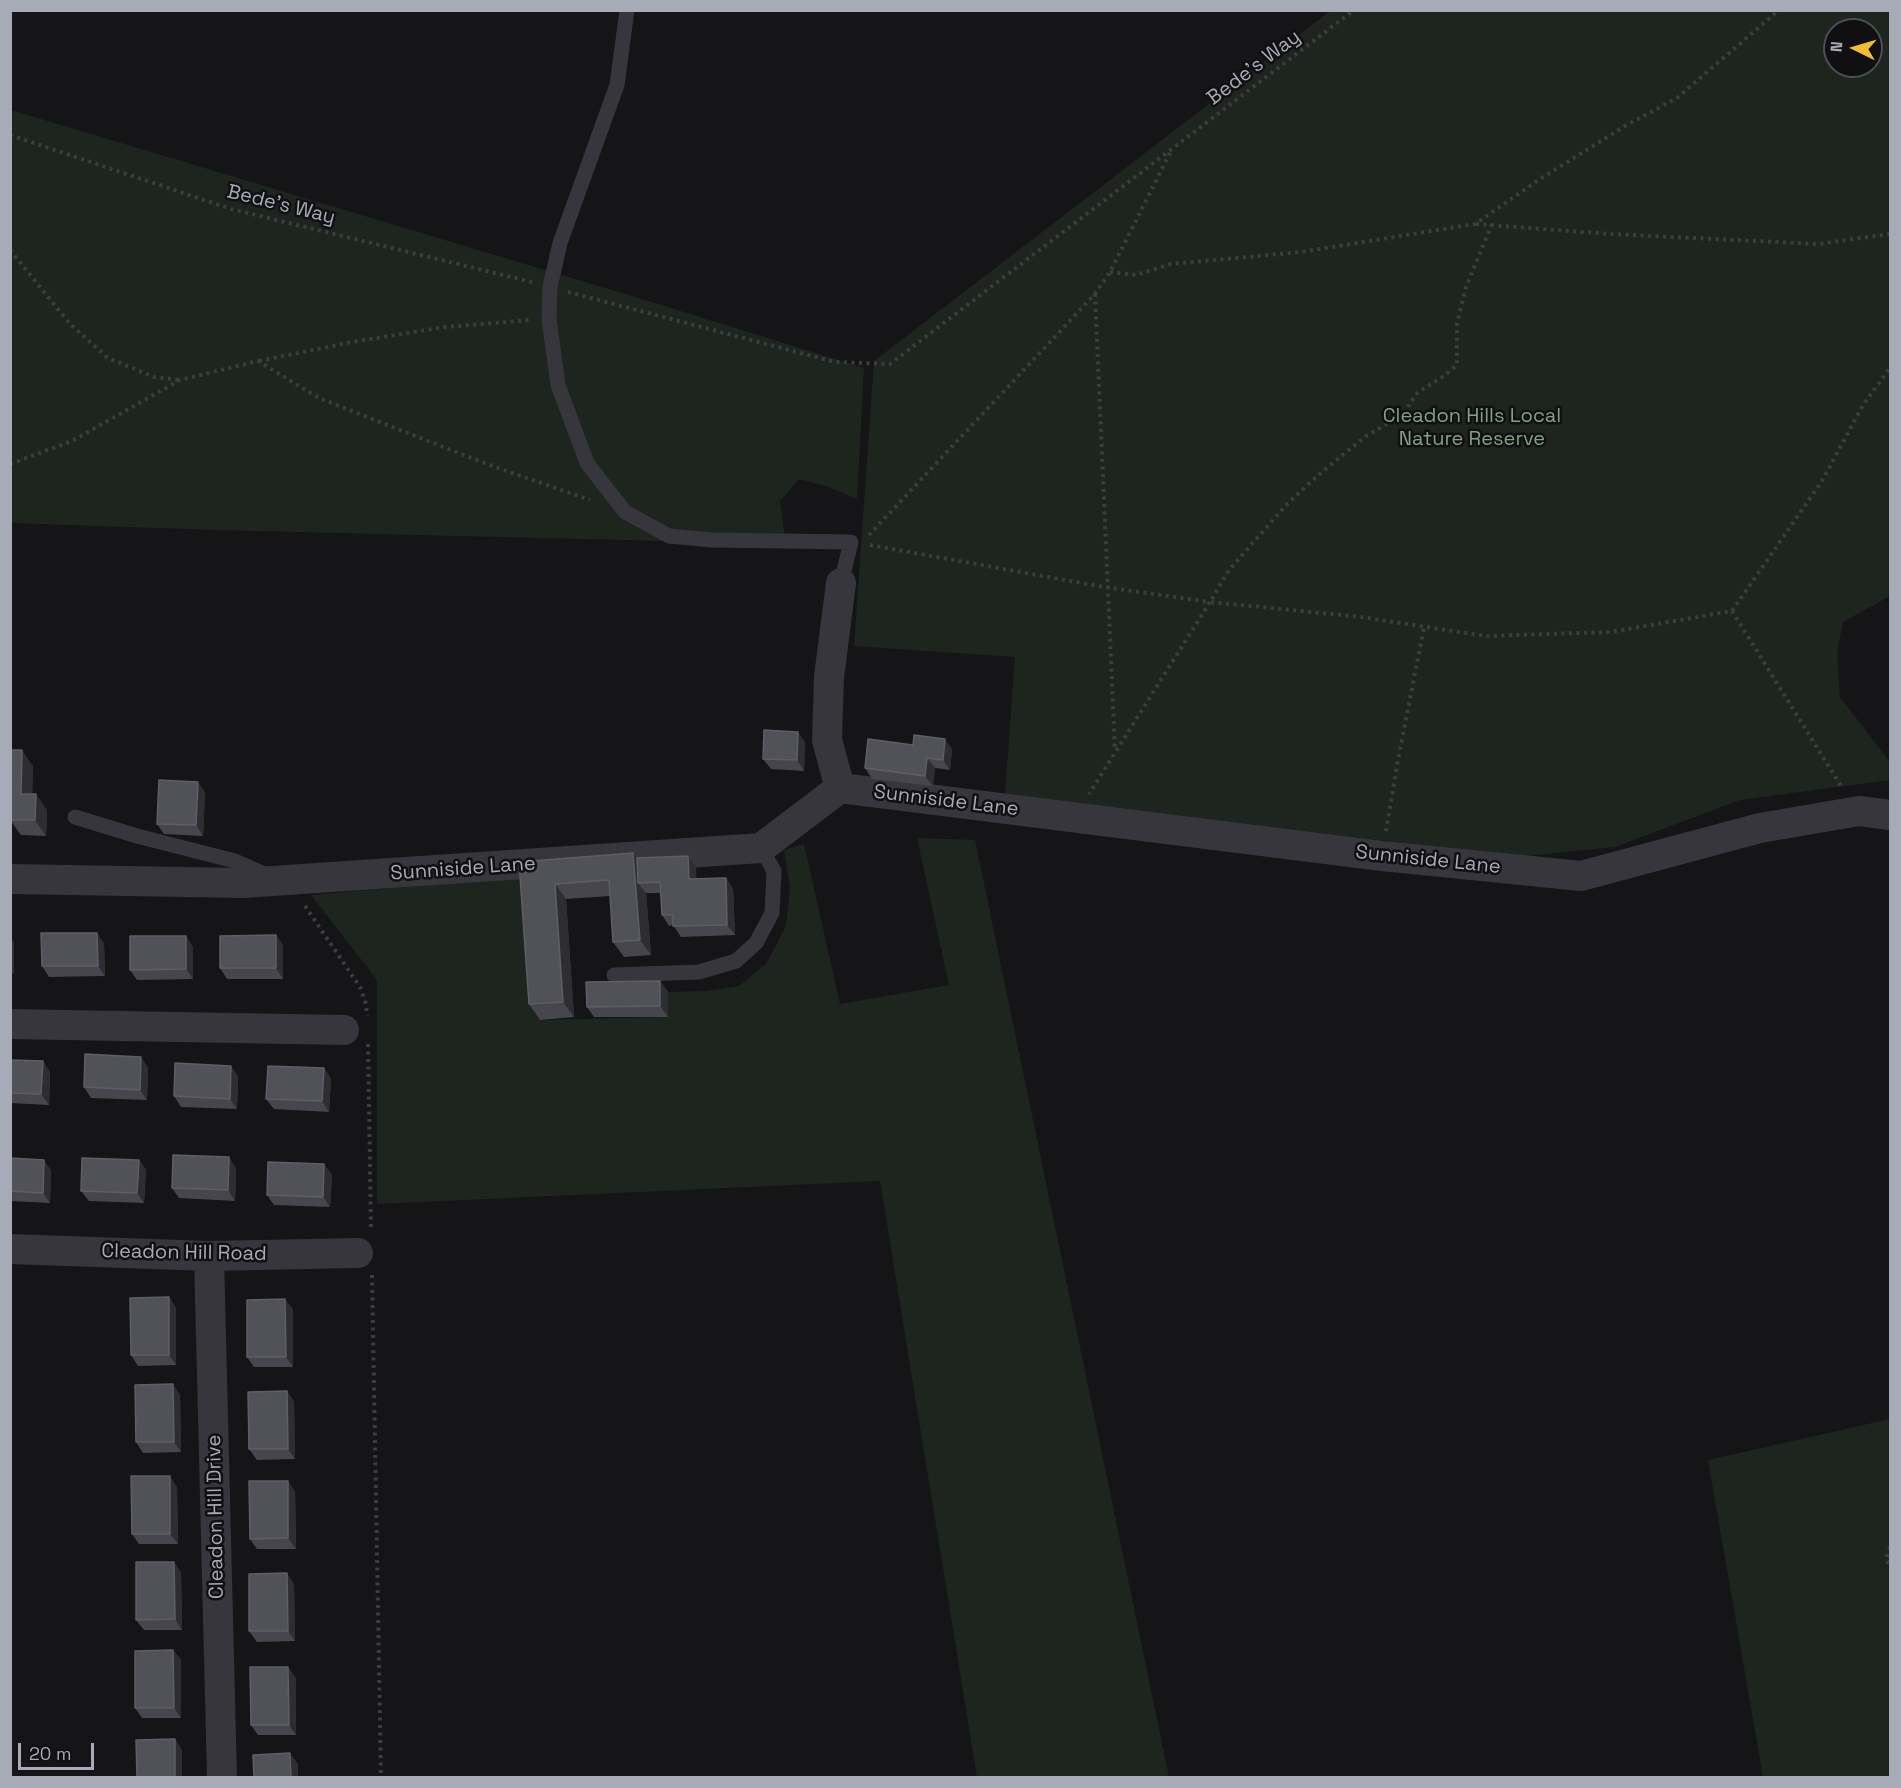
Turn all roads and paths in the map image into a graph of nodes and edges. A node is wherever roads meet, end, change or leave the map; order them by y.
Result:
1 (627, 10) edge
2 (1354, 10) edge
3 (1779, 10) edge
4 (10, 135) edge
5 (1171, 150) junction
6 (1475, 224) junction
7 (1492, 224) junction
8 (1890, 234) edge
9 (10, 250) edge
10 (1110, 272) junction
11 (550, 287) junction
12 (1095, 294) junction
13 (549, 319) junction
14 (258, 361) junction
15 (1890, 368) edge
16 (180, 380) junction
17 (10, 464) edge
18 (625, 512) junction
19 (851, 542) junction
20 (841, 583) joint
21 (1108, 588) junction
22 (1210, 602) junction
23 (1732, 610) junction
24 (1424, 627) junction
25 (1115, 751) junction
26 (840, 788) junction
27 (1859, 811) junction
28 (1890, 815) edge
29 (75, 817) dead end
30 (1074, 817) junction
31 (761, 848) junction
32 (1382, 856) junction
33 (10, 879) edge
34 (284, 881) junction
35 (614, 975) dead end
36 (10, 1024) edge
37 (360, 1032) junction
38 (10, 1249) edge
39 (367, 1252) junction
40 (209, 1256) junction
41 (1890, 1547) edge
42 (1890, 1566) edge
43 (222, 1778) edge
44 (381, 1778) edge

1 - 11 lane
2 - 5 path, Bede's Way
3 - 6 path
4 - 11 path, Bede's Way
5 - 10 path
5 - 11 path, Bede's Way
6 - 7 path
6 - 10 path
7 - 8 path
7 - 22 path
9 - 16 path
10 - 12 path
11 - 13 lane
12 - 19 path
12 - 21 path
13 - 14 path
13 - 18 lane
14 - 16 path
14 - 18 path
15 - 23 path
16 - 17 path
18 - 19 lane
19 - 20 lane
19 - 21 path
20 - 26 street
21 - 22 path
21 - 25 path
22 - 24 path
22 - 25 path
23 - 24 path
23 - 27 path
24 - 32 path
25 - 30 path
26 - 30 street, Sunniside Lane
26 - 31 street
27 - 28 street, Sunniside Lane
27 - 32 street, Sunniside Lane
29 - 34 lane
30 - 32 street, Sunniside Lane
31 - 34 street, Sunniside Lane
31 - 35 lane
33 - 34 street, Sunniside Lane
34 - 37 path
36 - 37 street
37 - 39 path
38 - 40 street, Cleadon Hill Road
39 - 40 street, Cleadon Hill Road
39 - 44 path
40 - 43 street, Cleadon Hill Drive
41 - 42 path

